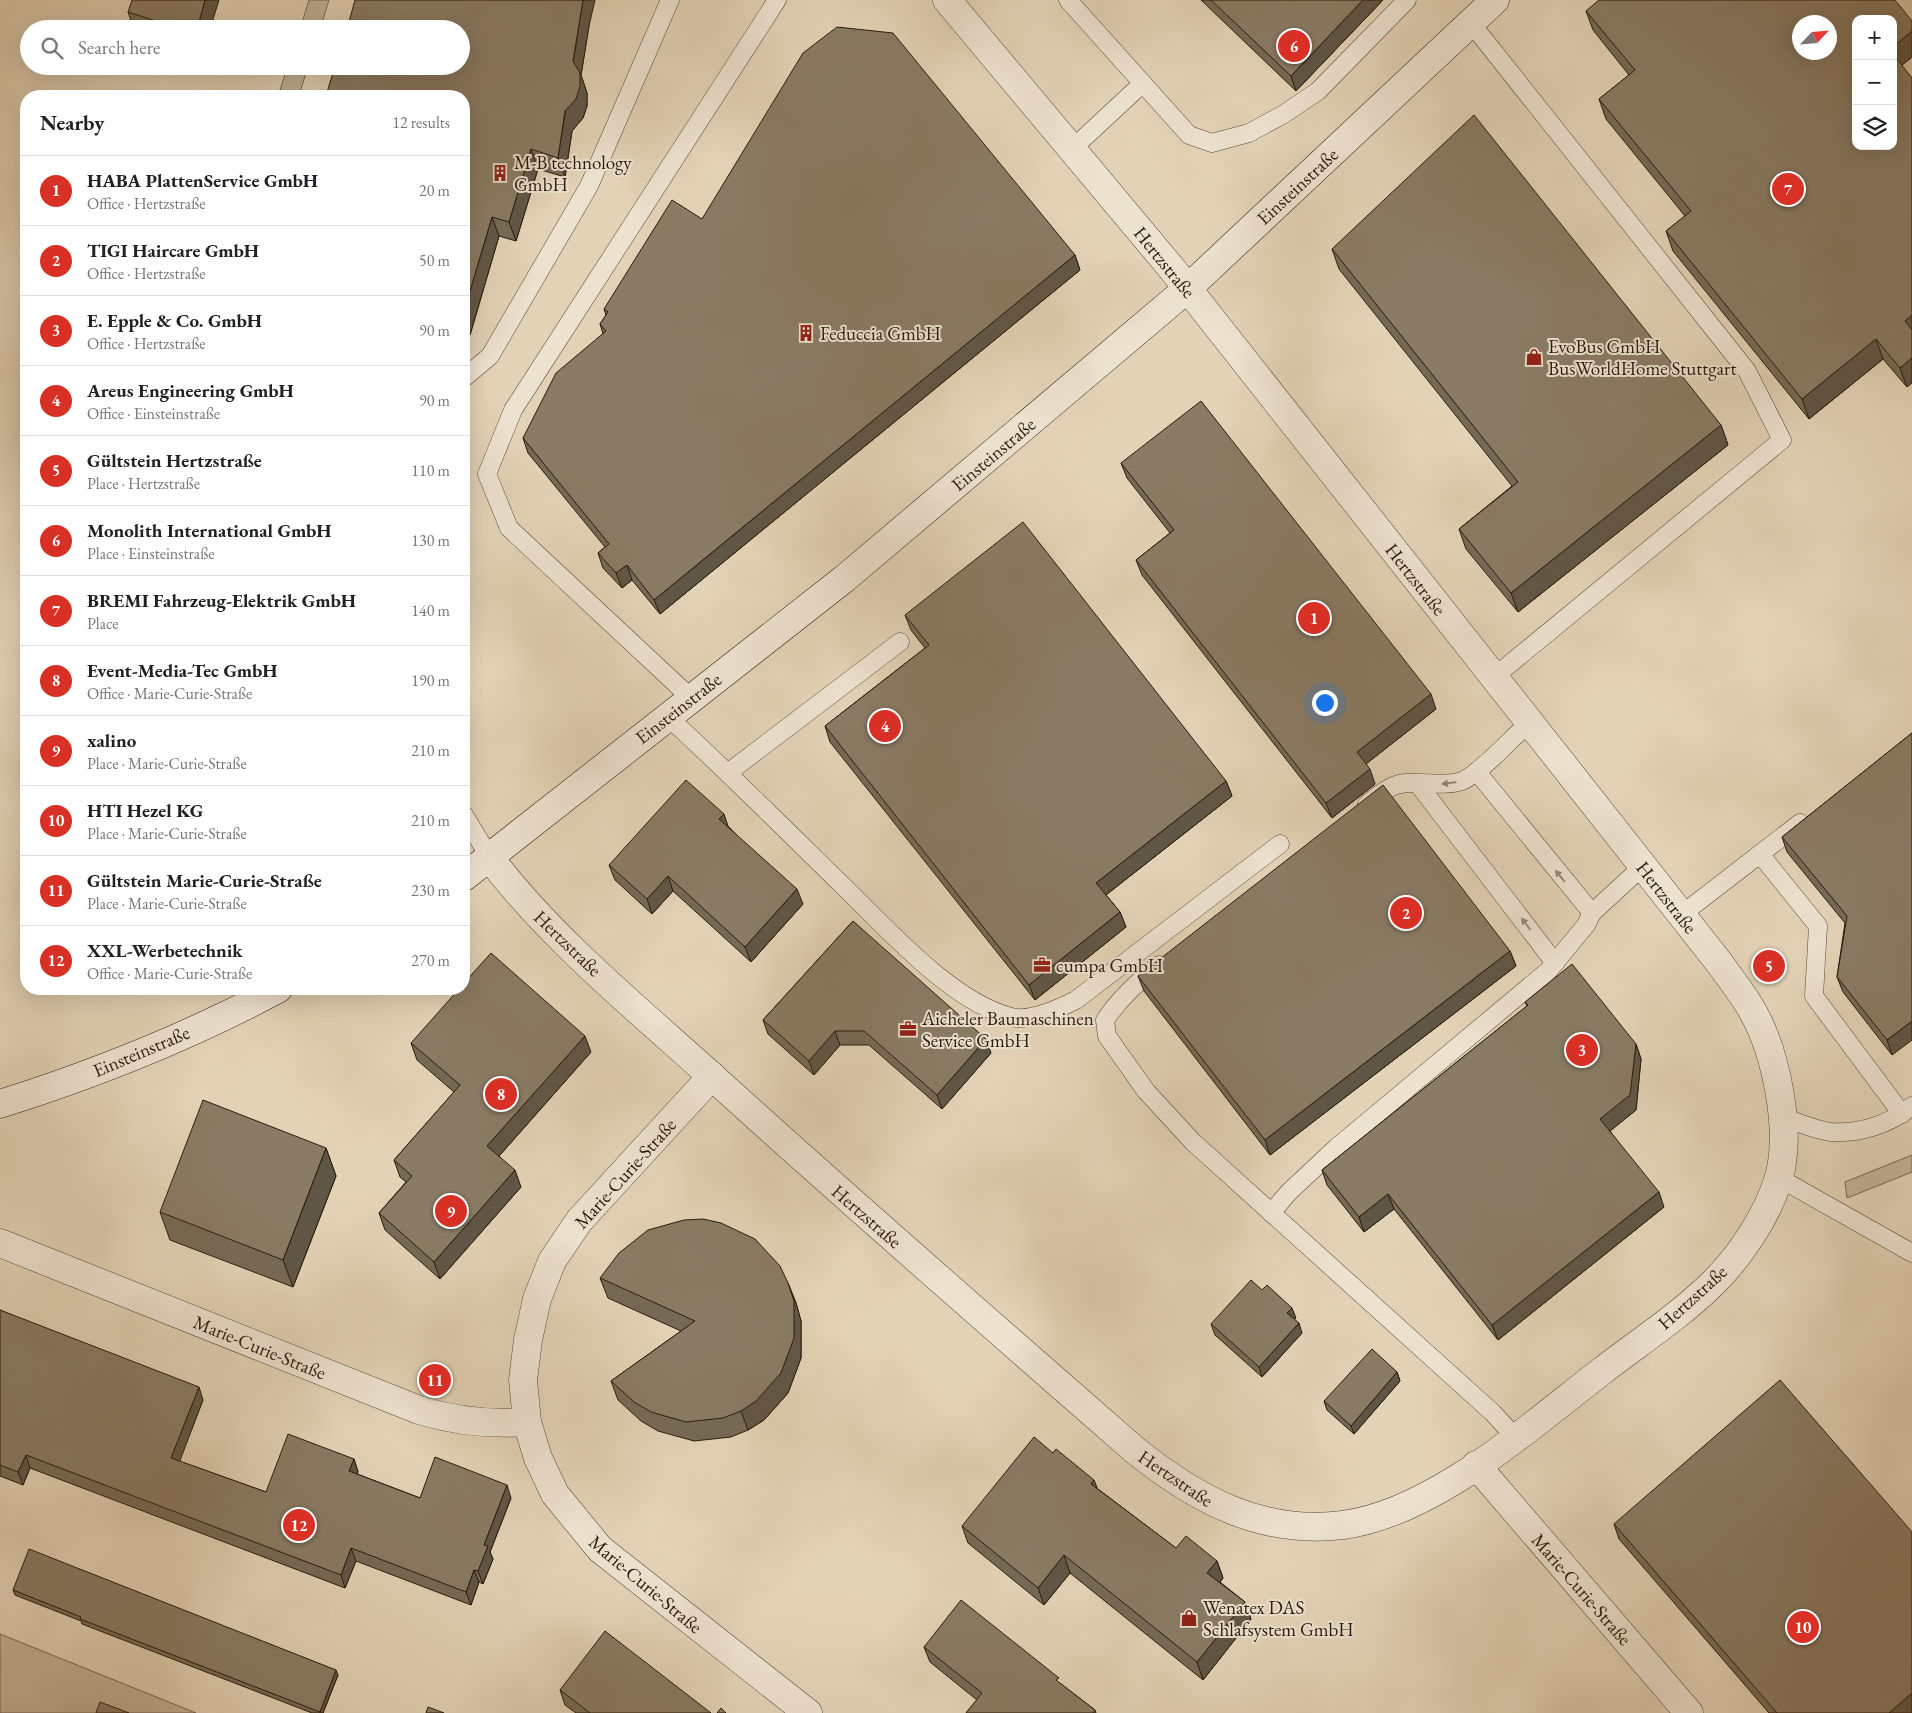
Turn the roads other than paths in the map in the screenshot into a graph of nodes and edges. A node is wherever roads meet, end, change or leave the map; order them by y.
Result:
1 (670, 0) edge
2 (777, 0) edge
3 (1068, 0) edge
4 (1407, 0) edge
5 (1495, 0) edge
6 (950, 1) edge
7 (1471, 23) junction
8 (1142, 84) junction
9 (1072, 149) junction
10 (1187, 289) junction
11 (470, 373) edge
12 (900, 642) dead end
13 (1494, 677) junction
14 (691, 698) junction
15 (667, 716) junction
16 (1529, 723) junction
17 (729, 772) junction
18 (1477, 772) junction
19 (1418, 784) junction
20 (1813, 812) edge
21 (1354, 815) edge
22 (470, 825) edge
23 (1280, 844) dead end
24 (1760, 854) junction
25 (490, 858) junction
26 (1643, 866) junction
27 (470, 872) edge
28 (1592, 913) junction
29 (1681, 915) junction
30 (1174, 954) edge
31 (1555, 963) junction
32 (266, 995) edge
33 (712, 1076) junction
34 (0, 1104) edge
35 (1907, 1110) edge
36 (1782, 1117) junction
37 (1779, 1178) junction
38 (1271, 1213) junction
39 (0, 1243) edge
40 (1912, 1254) edge
41 (527, 1422) junction
42 (1515, 1437) junction
43 (1476, 1465) junction
44 (808, 1713) edge
45 (1689, 1713) edge

1 - 11 lane
2 - 14 lane
3 - 8 lane
4 - 8 lane
5 - 7 street, Einsteinstraße
6 - 9 street, Hertzstraße
7 - 10 street, Einsteinstraße
7 - 13 lane
8 - 9 lane
9 - 10 street, Hertzstraße
10 - 13 street, Hertzstraße
10 - 14 street, Einsteinstraße
12 - 17 lane
13 - 16 street, Hertzstraße
14 - 15 street, Einsteinstraße
15 - 17 lane
15 - 25 street, Einsteinstraße
16 - 18 lane
16 - 26 street, Hertzstraße
17 - 23 lane
18 -> 19 lane
28 -> 18 lane
19 - 21 lane
31 -> 19 lane
20 - 24 lane
22 - 25 lane
24 - 29 lane
24 - 35 lane
25 - 27 street, Einsteinstraße
25 - 33 street, Hertzstraße
26 - 28 lane
26 - 29 street, Hertzstraße
28 - 31 lane
29 - 36 street, Hertzstraße
30 - 38 lane
31 - 38 lane
32 - 34 street, Einsteinstraße
33 - 41 street, Marie-Curie-Straße
33 - 43 street, Hertzstraße
35 - 36 lane
36 - 37 street, Hertzstraße
37 - 40 lane
37 - 42 street, Hertzstraße
38 - 42 lane
39 - 41 street, Marie-Curie-Straße
41 - 44 street, Marie-Curie-Straße
42 - 43 street, Hertzstraße
43 - 45 street, Marie-Curie-Straße

